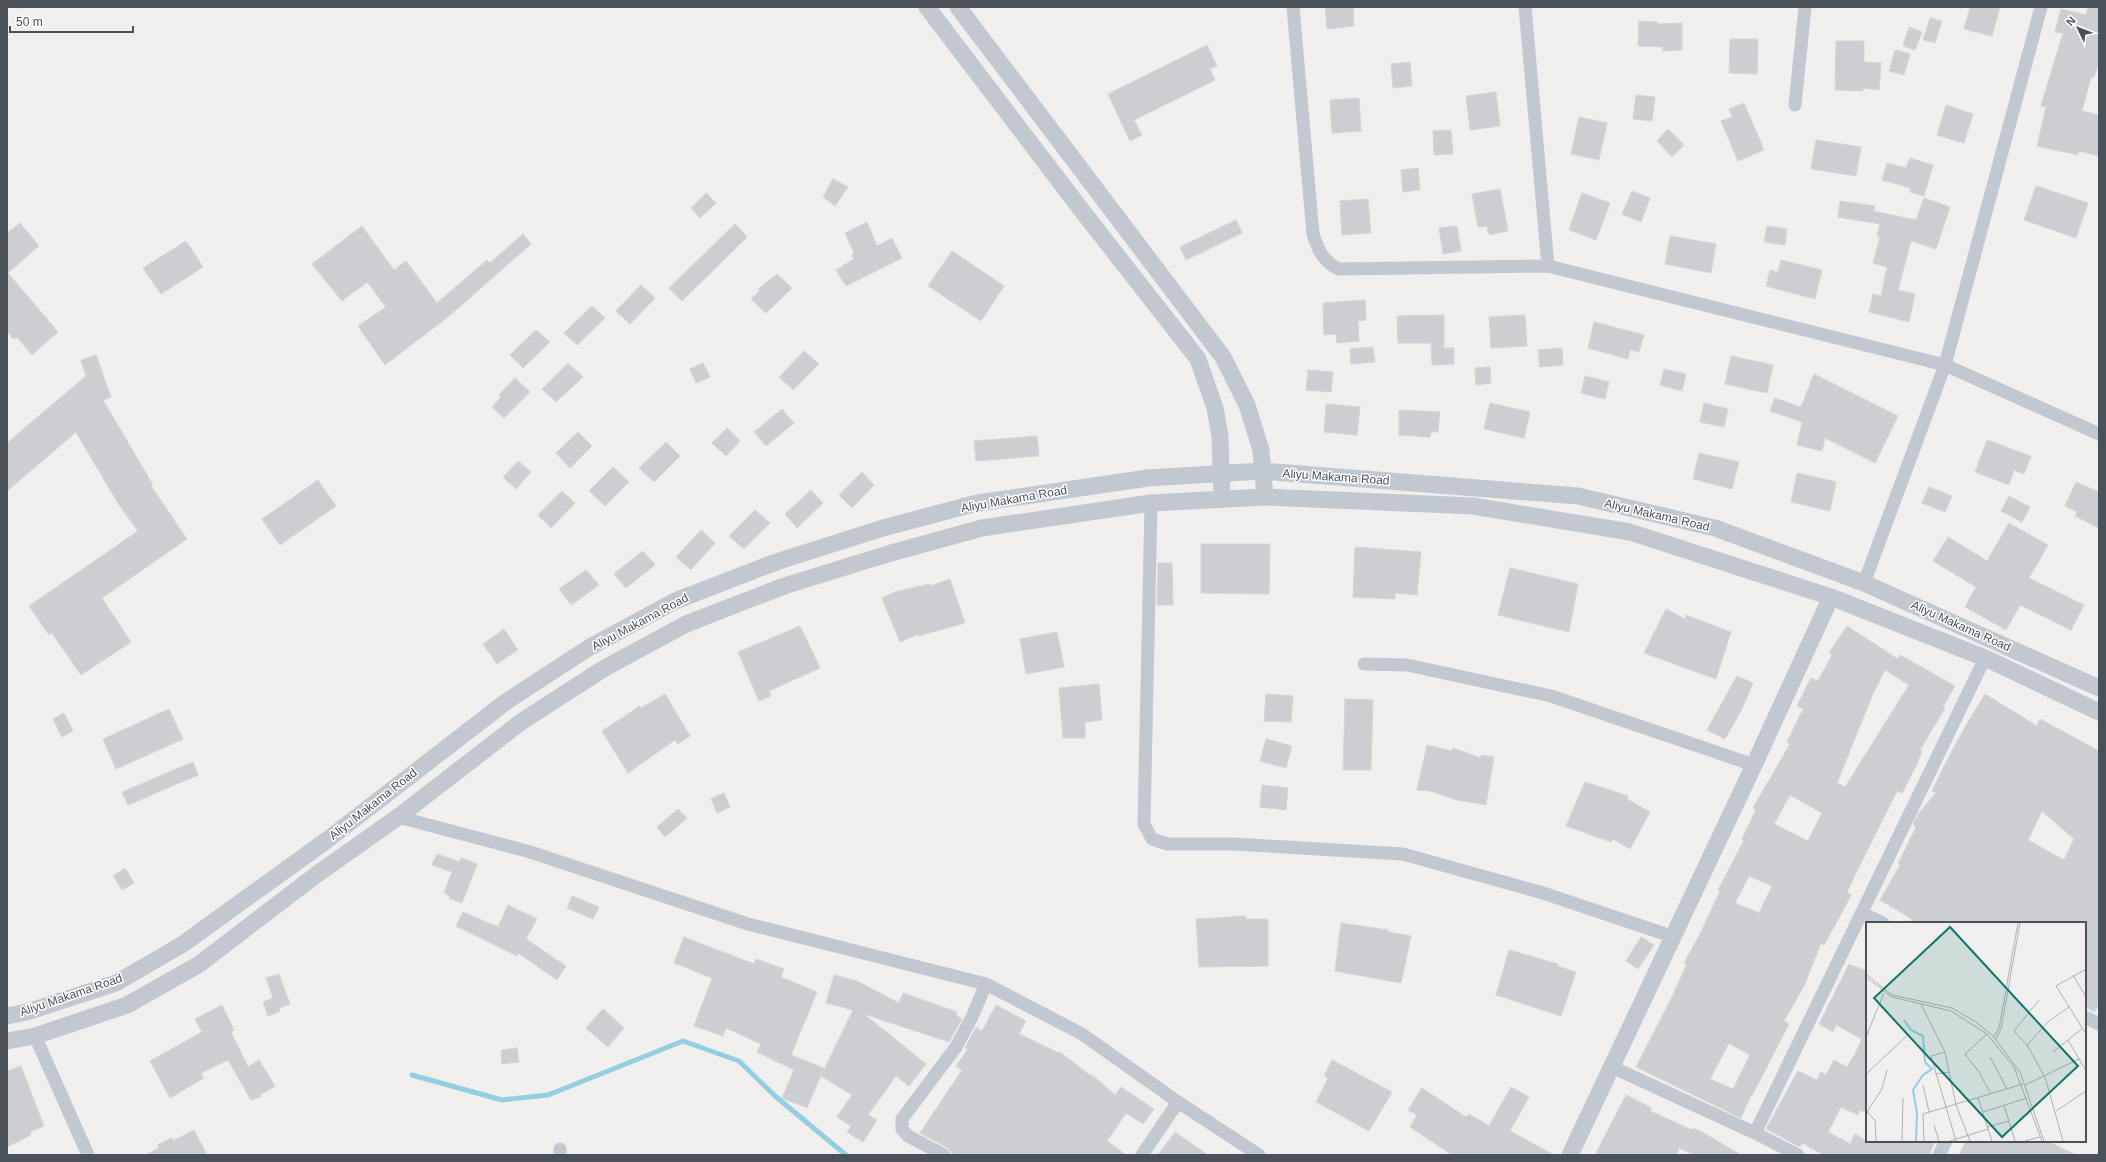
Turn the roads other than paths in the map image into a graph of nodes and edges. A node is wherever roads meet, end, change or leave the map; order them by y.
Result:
1 (927, 7) edge
2 (958, 7) edge
3 (1293, 7) edge
4 (1525, 7) edge
5 (1805, 7) edge
6 (2041, 7) edge
7 (1794, 105) dead end
8 (1548, 266) junction
9 (1945, 365) junction
10 (2099, 434) edge
11 (1262, 471) junction
12 (1221, 473) junction
13 (1265, 497) junction
14 (1222, 499) junction
15 (1151, 503) junction
16 (1864, 583) junction
17 (1831, 597) junction
18 (1985, 658) junction
19 (1364, 664) dead end
20 (2099, 688) edge
21 (2099, 712) edge
22 (1754, 765) junction
23 (398, 817) junction
24 (1862, 913) junction
25 (1881, 922) edge
26 (1674, 937) junction
27 (986, 984) junction
28 (7, 1016) edge
29 (2086, 1018) edge
30 (2099, 1024) edge
31 (34, 1036) junction
32 (7, 1041) edge
33 (1612, 1068) junction
34 (1178, 1102) junction
35 (1754, 1133) junction
36 (1946, 1142) edge
37 (88, 1155) edge
38 (944, 1155) edge
39 (1142, 1155) edge
40 (1259, 1155) edge
41 (1570, 1155) edge
42 (1798, 1155) edge
43 (1939, 1155) edge

1 - 12 street
2 - 11 street
3 - 8 street
4 - 8 street
5 - 7 street
6 - 9 street
8 - 9 street
9 - 10 street
9 - 16 street
11 - 12 street, Aliyu Makama Road
11 - 13 street
11 - 16 street, Aliyu Makama Road
12 - 14 street
12 - 28 street, Aliyu Makama Road
13 - 14 street, Aliyu Makama Road
13 - 17 street, Aliyu Makama Road
14 - 15 street, Aliyu Makama Road
15 - 23 street, Aliyu Makama Road
15 - 26 street
16 - 20 street, Aliyu Makama Road
17 - 18 street, Aliyu Makama Road
17 - 22 street
18 - 21 street, Aliyu Makama Road
18 - 24 street
19 - 22 street
22 - 26 street
23 - 27 street
23 - 31 street, Aliyu Makama Road
24 - 25 street
24 - 35 street
26 - 33 street
27 - 34 street
27 - 38 street
29 - 30 street
31 - 32 street, Aliyu Makama Road
31 - 37 street
33 - 35 street
33 - 41 street
34 - 39 street
34 - 40 street
35 - 42 street
36 - 43 street

